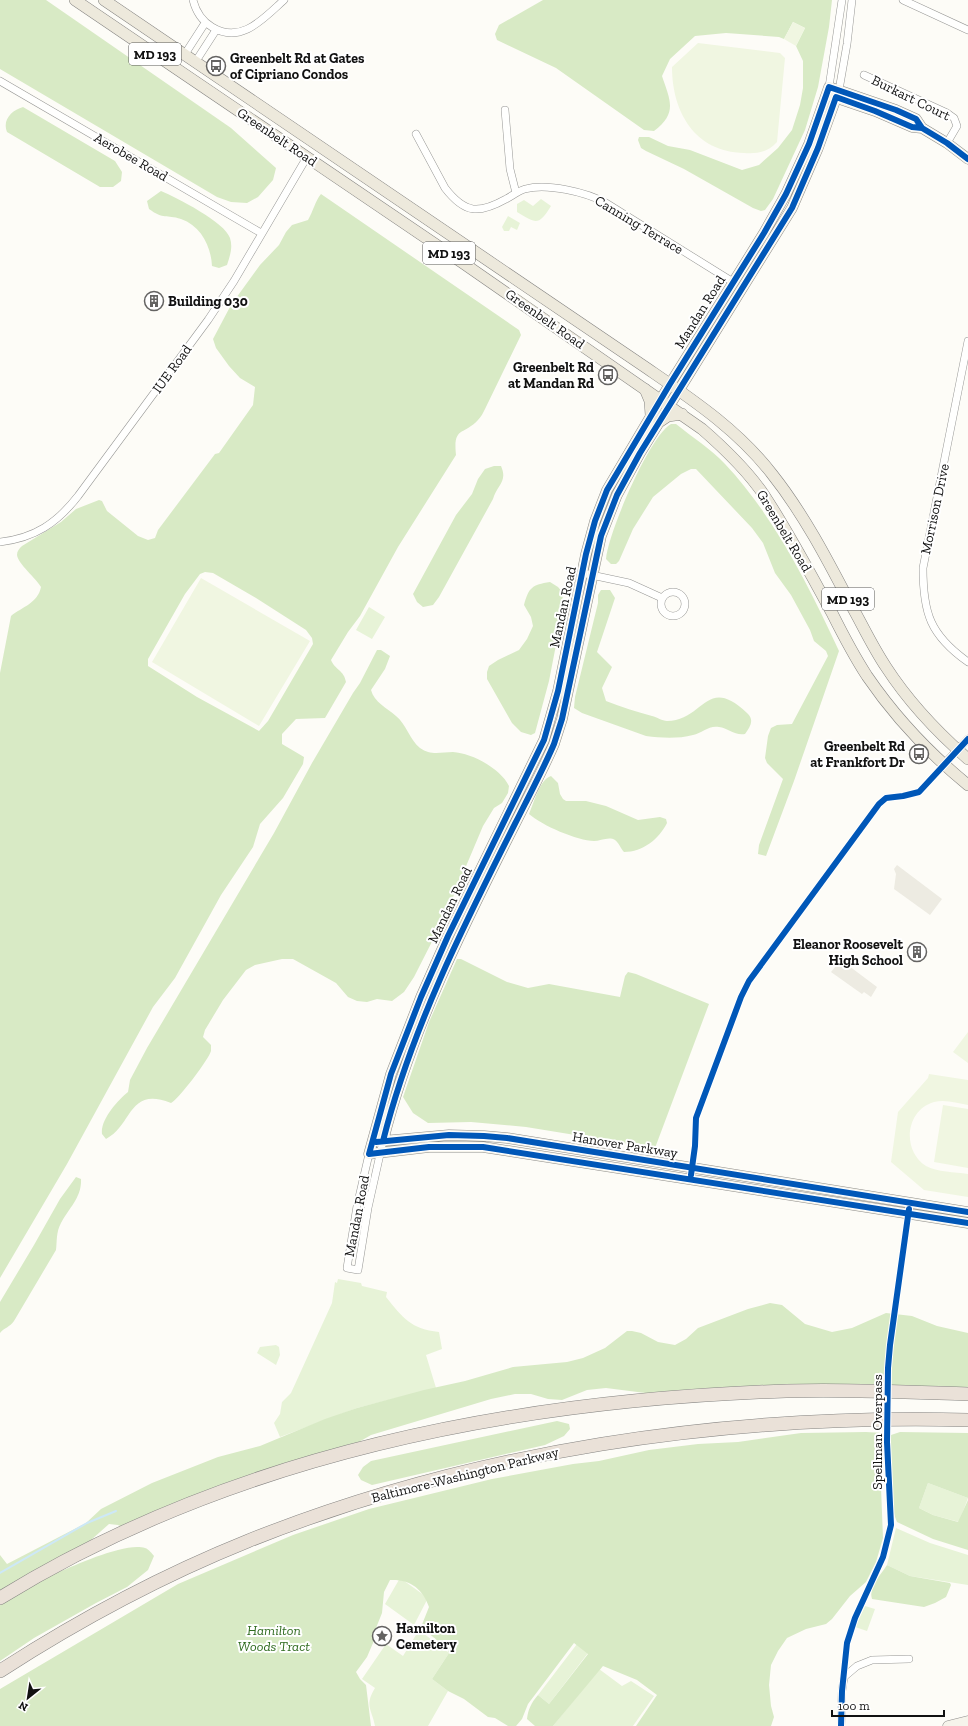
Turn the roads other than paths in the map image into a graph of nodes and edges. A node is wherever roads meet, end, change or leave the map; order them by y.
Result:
1 (75, 0) edge
2 (104, 0) edge
3 (193, 0) edge
4 (284, 0) edge
5 (842, 0) edge
6 (852, 0) edge
7 (903, 0) edge
8 (205, 22) junction
9 (216, 30) junction
10 (968, 30) edge
11 (185, 54) junction
12 (196, 61) junction
13 (864, 75) dead end
14 (0, 81) edge
15 (833, 92) junction
16 (505, 110) dead end
17 (416, 134) dead end
18 (947, 143) junction
19 (307, 157) junction
20 (968, 159) edge
21 (516, 193) junction
22 (261, 233) junction
23 (733, 282) junction
24 (968, 341) edge
25 (670, 384) junction
26 (645, 389) junction
27 (680, 390) junction
28 (666, 403) junction
29 (682, 414) junction
30 (655, 419) junction
31 (0, 542) edge
32 (582, 573) junction
33 (592, 575) junction
34 (662, 598) dead end
35 (968, 662) edge
36 (968, 739) edge
37 (958, 750) junction
38 (968, 759) edge
39 (944, 764) junction
40 (968, 785) edge
41 (383, 1141) junction
42 (372, 1142) junction
43 (380, 1153) junction
44 (369, 1154) junction
45 (968, 1212) edge
46 (968, 1223) edge
47 (968, 1394) edge
48 (968, 1420) edge
49 (0, 1598) edge
50 (909, 1659) dead end
51 (0, 1671) edge
52 (968, 1721) edge
53 (841, 1726) edge
54 (948, 1726) edge

1 - 19 main road, Greenbelt Road / MD 193
2 - 11 main road, Greenbelt Road / MD 193
3 - 8 street
4 - 9 street
5 - 15 street, Mandan Road
6 - 15 street, Mandan Road
7 - 10 street
8 - 9 street
8 - 11 street
9 - 12 street
11 - 12 main road, Greenbelt Road / MD 193
12 - 25 main road, Greenbelt Road / MD 193
13 - 18 street, Burkart Court
14 - 22 street, Aerobee Road
15 - 18 street
15 - 23 street, Mandan Road
15 - 27 street, Mandan Road
16 - 21 street
17 - 21 street, Canning Terrace
18 - 20 street
19 - 22 street, IUE Road
19 - 26 main road, Greenbelt Road / MD 193
21 - 23 street, Canning Terrace
22 - 31 street, IUE Road
23 - 25 street, Mandan Road
24 - 35 street, Morrison Drive
25 - 27 main road, Greenbelt Road / MD 193
25 - 28 street, Mandan Road
26 - 28 main road, Greenbelt Road / MD 193
26 - 30 main road
27 - 28 street, Mandan Road
27 - 37 main road, Greenbelt Road / MD 193
28 - 29 main road, Greenbelt Road / MD 193
28 - 30 street, Mandan Road
29 - 30 main road
29 - 39 main road, Greenbelt Road / MD 193
30 - 32 street, Mandan Road
30 - 33 street, Mandan Road
32 - 33 street
32 - 42 street, Mandan Road
33 - 34 street
33 - 41 street, Mandan Road
36 - 37 street
37 - 38 main road, Greenbelt Road / MD 193
37 - 39 street
39 - 40 main road, Greenbelt Road / MD 193
41 - 42 street, Hanover Parkway
41 - 43 street, Mandan Road
41 - 45 street, Hanover Parkway
42 - 44 street, Mandan Road
43 - 44 street, Hanover Parkway
43 - 44 street, Mandan Road
43 - 46 street, Hanover Parkway
47 - 49 highway
48 - 51 highway, Baltimore-Washington Parkway
50 - 53 street
52 - 54 street

